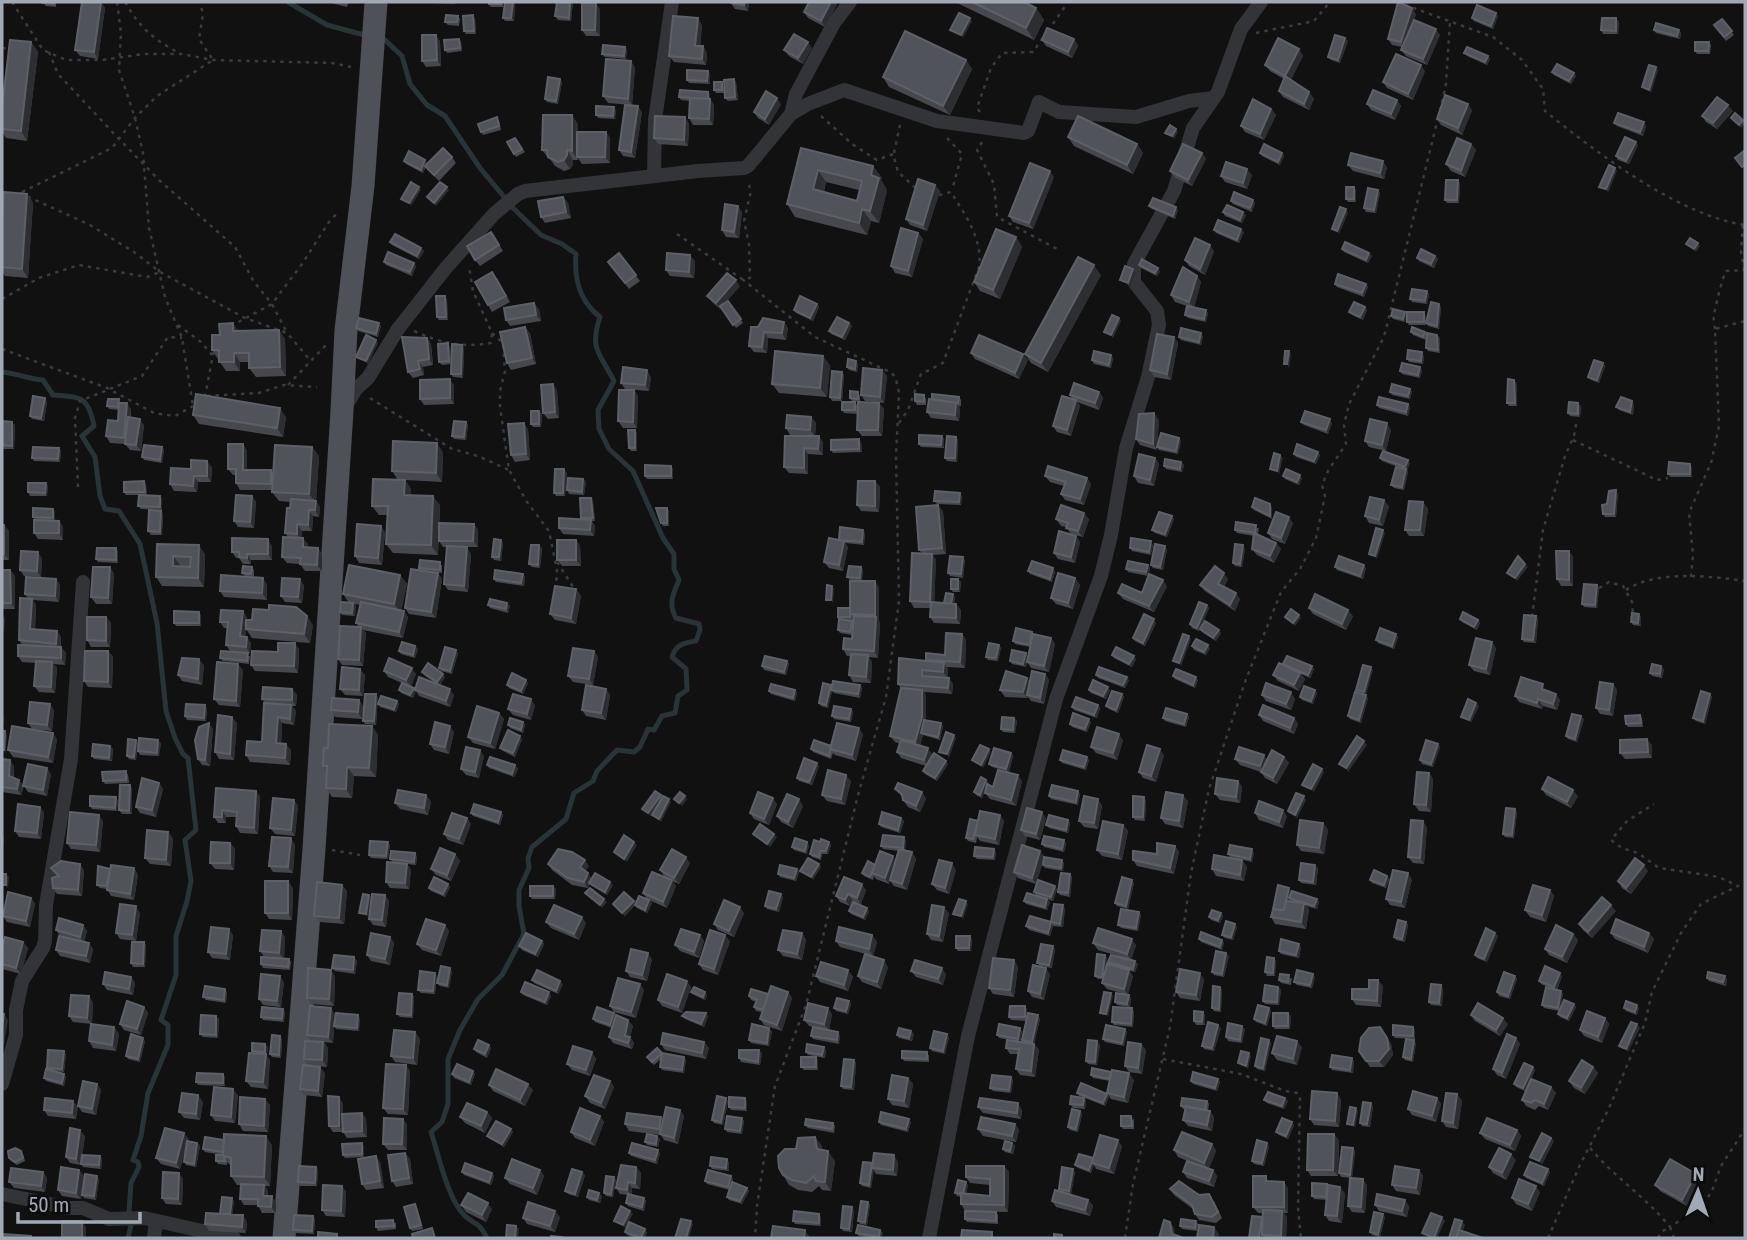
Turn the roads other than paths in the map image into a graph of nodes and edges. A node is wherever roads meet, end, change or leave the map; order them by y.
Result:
1 (672, 2) edge
2 (850, 2) edge
3 (1261, 2) edge
4 (376, 11) edge
5 (1214, 98) junction
6 (791, 114) junction
7 (654, 176) junction
8 (342, 411) junction
9 (83, 582) dead end
10 (2, 1084) edge
11 (2, 1194) edge
12 (156, 1221) junction
13 (154, 1238) edge
14 (234, 1238) edge
15 (284, 1238) edge
16 (929, 1238) edge

1 - 7 street
2 - 6 street
3 - 5 street
4 - 8 main road
5 - 6 street
5 - 16 street
6 - 7 street
7 - 8 street
8 - 15 main road
9 - 10 street
11 - 12 street
12 - 13 street
12 - 14 street

